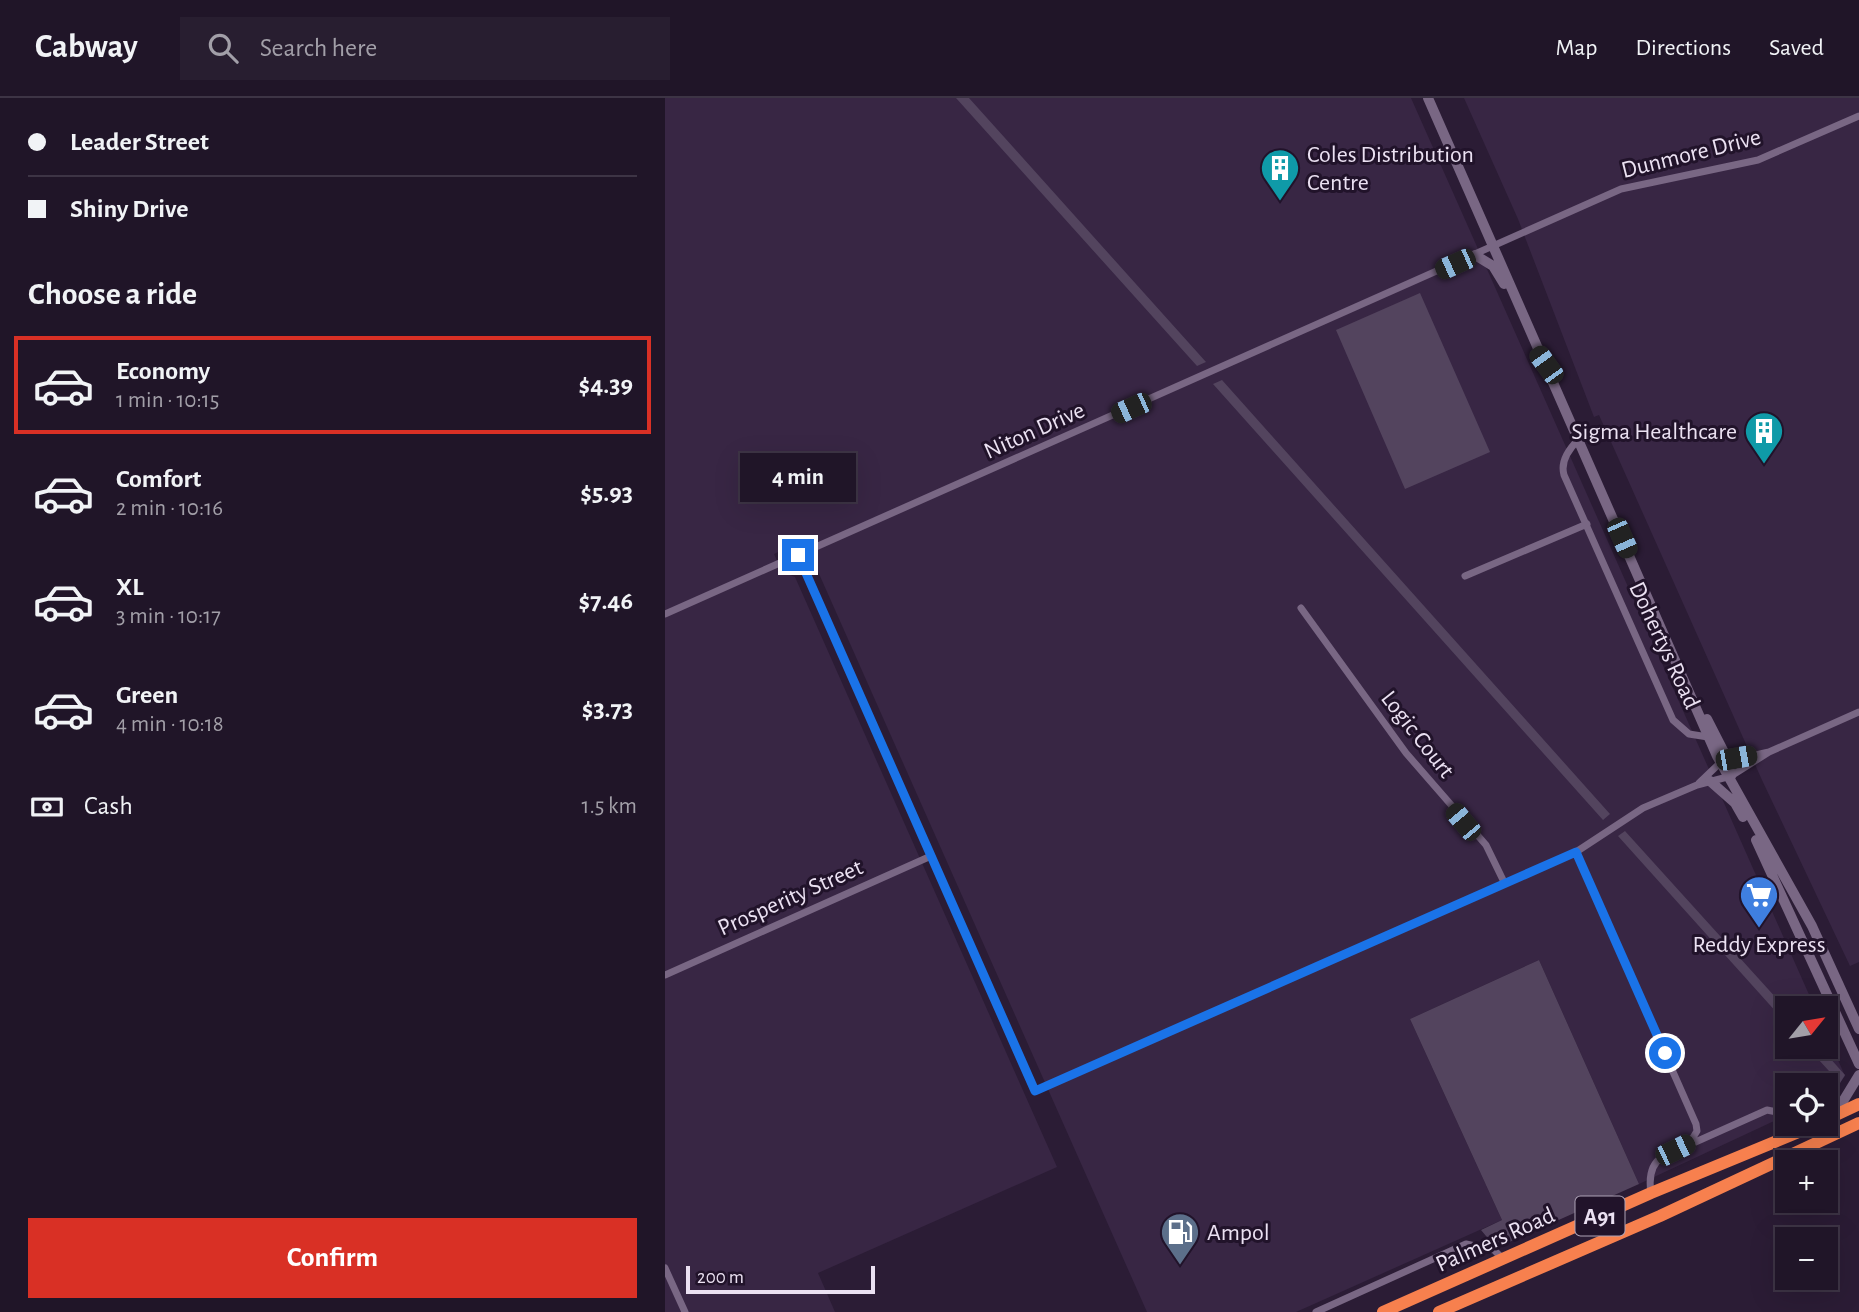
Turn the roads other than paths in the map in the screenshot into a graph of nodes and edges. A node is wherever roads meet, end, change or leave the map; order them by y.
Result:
1 (1428, 98) edge
2 (1859, 116) edge
3 (1494, 247) junction
4 (1475, 255) junction
5 (1546, 365) junction
6 (1578, 440) junction
7 (1587, 524) junction
8 (798, 555) junction
9 (1465, 576) dead end
10 (1301, 608) dead end
11 (665, 614) edge
12 (1689, 691) junction
13 (1859, 712) edge
14 (1708, 737) junction
15 (1769, 752) junction
16 (1724, 761) junction
17 (1731, 776) junction
18 (1710, 781) junction
19 (1697, 785) junction
20 (1751, 822) junction
21 (1756, 842) junction
22 (1576, 852) junction
23 (932, 856) junction
24 (1504, 882) junction
25 (665, 975) edge
26 (1858, 1025) edge
27 (1859, 1064) edge
28 (1859, 1075) edge
29 (1859, 1104) edge
30 (1838, 1106) edge
31 (1775, 1112) edge
32 (1838, 1114) edge
33 (1696, 1124) junction
34 (1855, 1128) edge
35 (1715, 1133) junction
36 (1781, 1136) edge
37 (1689, 1144) junction
38 (1651, 1193) junction
39 (1503, 1259) junction
40 (665, 1268) edge
41 (685, 1312) edge
42 (1316, 1312) edge
43 (1383, 1312) edge
44 (1440, 1312) edge

1 - 3 main road, Dohertys Road
2 - 3 street, Dunmore Drive
3 - 4 street, Niton Drive
3 - 5 main road, Dohertys Road
4 - 5 main road
4 - 8 street, Niton Drive
5 - 6 main road, Dohertys Road
6 - 7 street, Dohertys Road
6 - 12 main road, Dohertys Road
7 - 9 street
7 - 14 street, Dohertys Road
8 - 11 street, Niton Drive
8 - 23 street
10 - 24 street, Logic Court
12 - 14 main road, Dohertys Road
12 - 16 main road, Dohertys Road
13 - 15 street
14 - 16 main road, Dohertys Road
15 - 16 street
15 - 17 street
16 - 17 main road, Dohertys Road
16 - 19 street
17 - 18 street
17 - 20 main road, Dohertys Road
18 - 19 street
18 - 21 main road
19 - 22 street
20 - 21 main road, Dohertys Road
20 - 26 main road, Dohertys Road
21 - 27 main road, Dohertys Road
22 - 24 street
22 - 33 street
23 - 24 street
23 - 25 street, Prosperity Street
28 - 30 main road
29 - 32 highway
31 - 35 street
33 - 35 street
33 - 37 street
34 - 44 highway, Palmers Road / A91
35 - 37 street
36 - 38 highway, Palmers Road / A91
37 - 38 street
38 - 39 highway, Palmers Road / A91
39 - 42 street
39 - 43 highway, Palmers Road / A91
40 - 41 street

